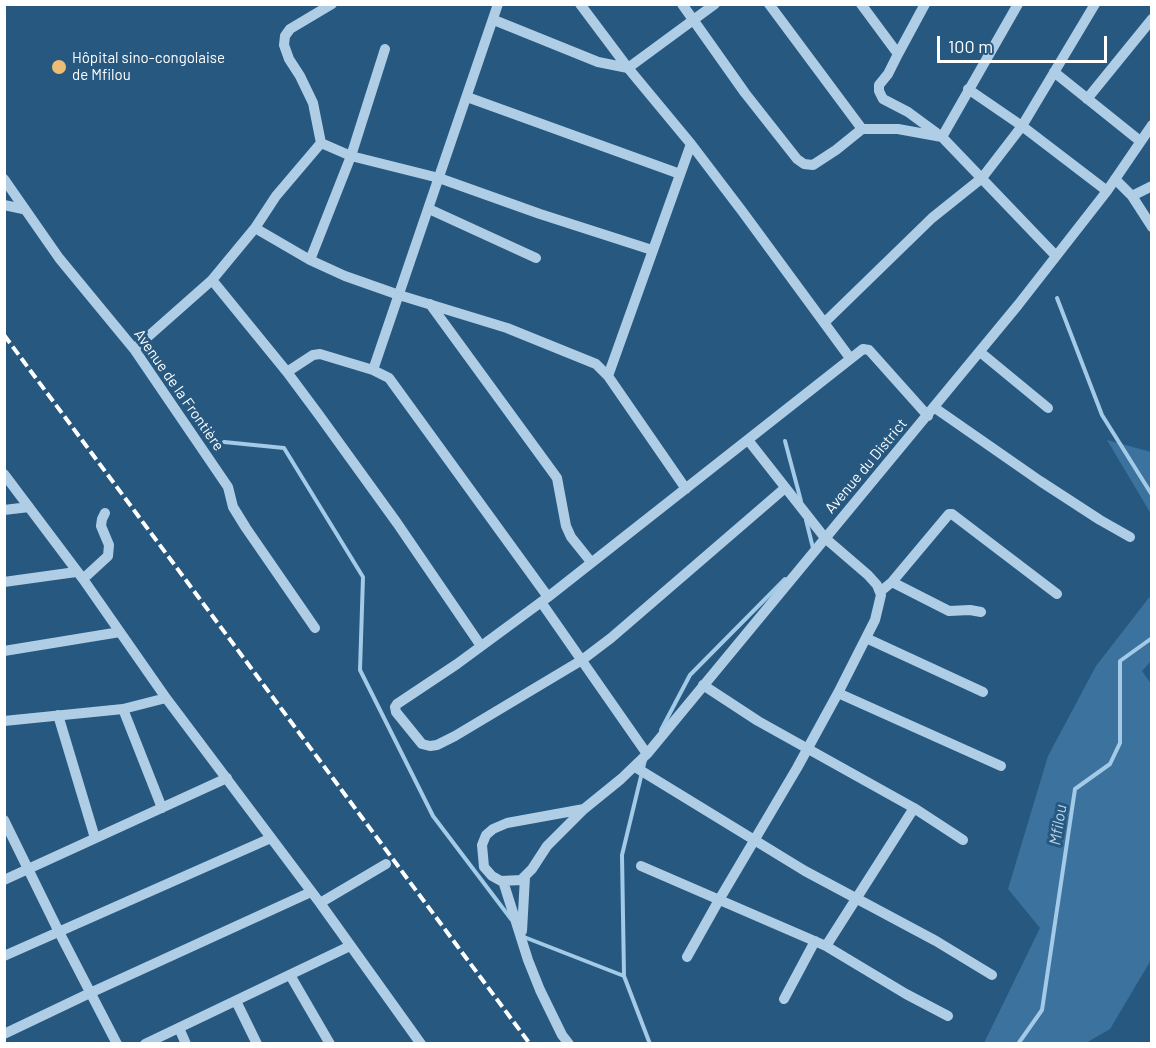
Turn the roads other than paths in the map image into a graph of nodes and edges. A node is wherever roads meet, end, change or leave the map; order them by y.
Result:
1 (332, 4) edge
2 (498, 4) edge
3 (580, 4) edge
4 (682, 4) edge
5 (715, 4) edge
6 (769, 4) edge
7 (861, 4) edge
8 (925, 4) edge
9 (1018, 4) edge
10 (1095, 4) edge
11 (1152, 19) edge
12 (494, 20) junction
13 (694, 20) junction
14 (385, 49) dead end
15 (898, 54) junction
16 (628, 68) junction
17 (1054, 72) junction
18 (968, 90) junction
19 (467, 97) junction
20 (1087, 99) junction
21 (1152, 125) edge
22 (1022, 126) junction
23 (862, 129) junction
24 (942, 137) junction
25 (1140, 141) junction
26 (321, 142) junction
27 (691, 144) junction
28 (351, 156) junction
29 (680, 174) junction
30 (439, 178) junction
31 (982, 178) junction
32 (4, 179) edge
33 (1115, 179) junction
34 (1152, 186) edge
35 (1107, 190) junction
36 (1132, 196) junction
37 (4, 205) edge
38 (429, 208) junction
39 (23, 209) junction
40 (1152, 227) edge
41 (255, 228) junction
42 (652, 250) junction
43 (1056, 256) junction
44 (536, 258) dead end
45 (310, 260) junction
46 (212, 280) junction
47 (399, 295) junction
48 (430, 303) junction
49 (825, 322) junction
50 (134, 349) junction
51 (980, 352) junction
52 (850, 358) junction
53 (373, 370) junction
54 (287, 372) junction
55 (608, 376) junction
56 (1048, 408) dead end
57 (931, 412) junction
58 (748, 440) junction
59 (4, 474) edge
60 (785, 488) junction
61 (686, 489) junction
62 (29, 507) junction
63 (4, 510) edge
64 (105, 513) dead end
65 (1130, 537) dead end
66 (825, 538) junction
67 (591, 562) junction
68 (80, 576) junction
69 (4, 582) edge
70 (892, 582) junction
71 (881, 591) junction
72 (1057, 594) dead end
73 (544, 599) junction
74 (981, 612) dead end
75 (315, 628) dead end
76 (120, 632) junction
77 (866, 638) junction
78 (481, 646) junction
79 (4, 651) edge
80 (582, 660) junction
81 (703, 685) junction
82 (983, 692) dead end
83 (838, 693) junction
84 (166, 699) junction
85 (123, 708) junction
86 (58, 715) junction
87 (4, 721) edge
88 (807, 749) junction
89 (647, 754) junction
90 (1001, 766) dead end
91 (635, 767) junction
92 (227, 778) junction
93 (162, 808) junction
94 (914, 808) junction
95 (584, 809) junction
96 (4, 820) edge
97 (95, 838) junction
98 (272, 838) junction
99 (963, 840) dead end
100 (754, 841) junction
101 (386, 864) dead end
102 (641, 866) dead end
103 (27, 869) junction
104 (525, 877) junction
105 (4, 880) edge
106 (503, 881) junction
107 (311, 892) junction
108 (855, 899) junction
109 (718, 900) junction
110 (320, 903) junction
111 (59, 932) junction
112 (522, 941) junction
113 (815, 941) junction
114 (350, 946) junction
115 (826, 946) junction
116 (4, 956) edge
117 (687, 957) dead end
118 (290, 975) junction
119 (992, 975) dead end
120 (90, 993) junction
121 (784, 999) dead end
122 (237, 1001) junction
123 (948, 1016) dead end
124 (179, 1028) junction
125 (4, 1034) edge
126 (117, 1044) edge
127 (145, 1044) edge
128 (186, 1044) edge
129 (257, 1044) edge
130 (330, 1044) edge
131 (421, 1044) edge
132 (569, 1044) edge

1 - 26 street
2 - 12 street
3 - 16 street
4 - 13 street
5 - 13 street
6 - 23 street
7 - 15 street
8 - 15 street
9 - 18 street
10 - 17 street
11 - 20 street
12 - 16 street
12 - 19 street
13 - 16 street
13 - 23 street
14 - 28 street
15 - 24 street
16 - 27 street
17 - 20 street
17 - 22 street
18 - 22 street
18 - 24 street
19 - 29 street
19 - 30 street
20 - 25 street
21 - 25 street, Avenue du District
22 - 31 street
22 - 35 street
23 - 24 street
24 - 31 street
25 - 33 street, Avenue du District
26 - 28 street
26 - 41 street
27 - 29 street
27 - 49 street
28 - 30 street
28 - 45 street
29 - 42 street
30 - 38 street
30 - 42 street
31 - 43 street
31 - 49 street
32 - 39 street, Avenue de la Frontière
33 - 35 street, Avenue du District
33 - 36 street
34 - 36 street
35 - 43 street, Avenue du District
36 - 40 street
37 - 39 street
38 - 44 street
38 - 47 street
39 - 50 street, Avenue de la Frontière
41 - 45 street
41 - 46 street
42 - 55 street
43 - 51 street, Avenue du District
45 - 47 street
46 - 50 street
46 - 54 street
47 - 48 street
47 - 53 street
48 - 55 street
48 - 67 street
49 - 52 street
50 - 75 street, Avenue de la Frontière
51 - 56 street
51 - 57 street, Avenue du District
52 - 57 street
52 - 58 street
53 - 54 street
53 - 73 street
54 - 78 street
55 - 61 street
57 - 65 street
57 - 66 street, Avenue du District
58 - 60 street
58 - 61 street
59 - 62 street
60 - 66 street
60 - 80 street
61 - 67 street
62 - 63 street
62 - 68 street
64 - 68 street
66 - 71 street
66 - 81 street, Avenue du District
67 - 73 street
68 - 69 street
68 - 76 street
70 - 71 street
70 - 72 street
70 - 74 street
71 - 77 street
73 - 78 street
73 - 80 street
76 - 79 street
76 - 84 street
77 - 82 street
77 - 83 street
78 - 80 street
80 - 89 street
81 - 88 street
81 - 89 street, Avenue du District
83 - 88 street
83 - 90 street
84 - 85 street
84 - 92 street
85 - 86 street
85 - 93 street
86 - 87 street
86 - 97 street
88 - 94 street
88 - 100 street
89 - 91 street, Avenue du District
91 - 95 street, Avenue du District
91 - 100 street
92 - 93 street
92 - 98 street
93 - 97 street
94 - 99 street
94 - 108 street
95 - 104 street, Avenue du District
95 - 106 street, Avenue du District
96 - 103 street
97 - 103 street
98 - 107 street
98 - 111 street
100 - 108 street
100 - 109 street
101 - 110 street
102 - 109 street
103 - 105 street
103 - 111 street
104 - 106 street
104 - 112 street, Avenue du District
106 - 112 street, Avenue du District
107 - 110 street
107 - 120 street
108 - 115 street
108 - 119 street
109 - 113 street
109 - 117 street
110 - 114 street
111 - 116 street
111 - 120 street
112 - 132 street, Avenue du District
113 - 115 street
113 - 121 street
114 - 118 street
114 - 131 street
115 - 123 street
118 - 122 street
118 - 130 street
120 - 125 street
120 - 126 street
122 - 124 street
122 - 129 street
124 - 127 street
124 - 128 street

